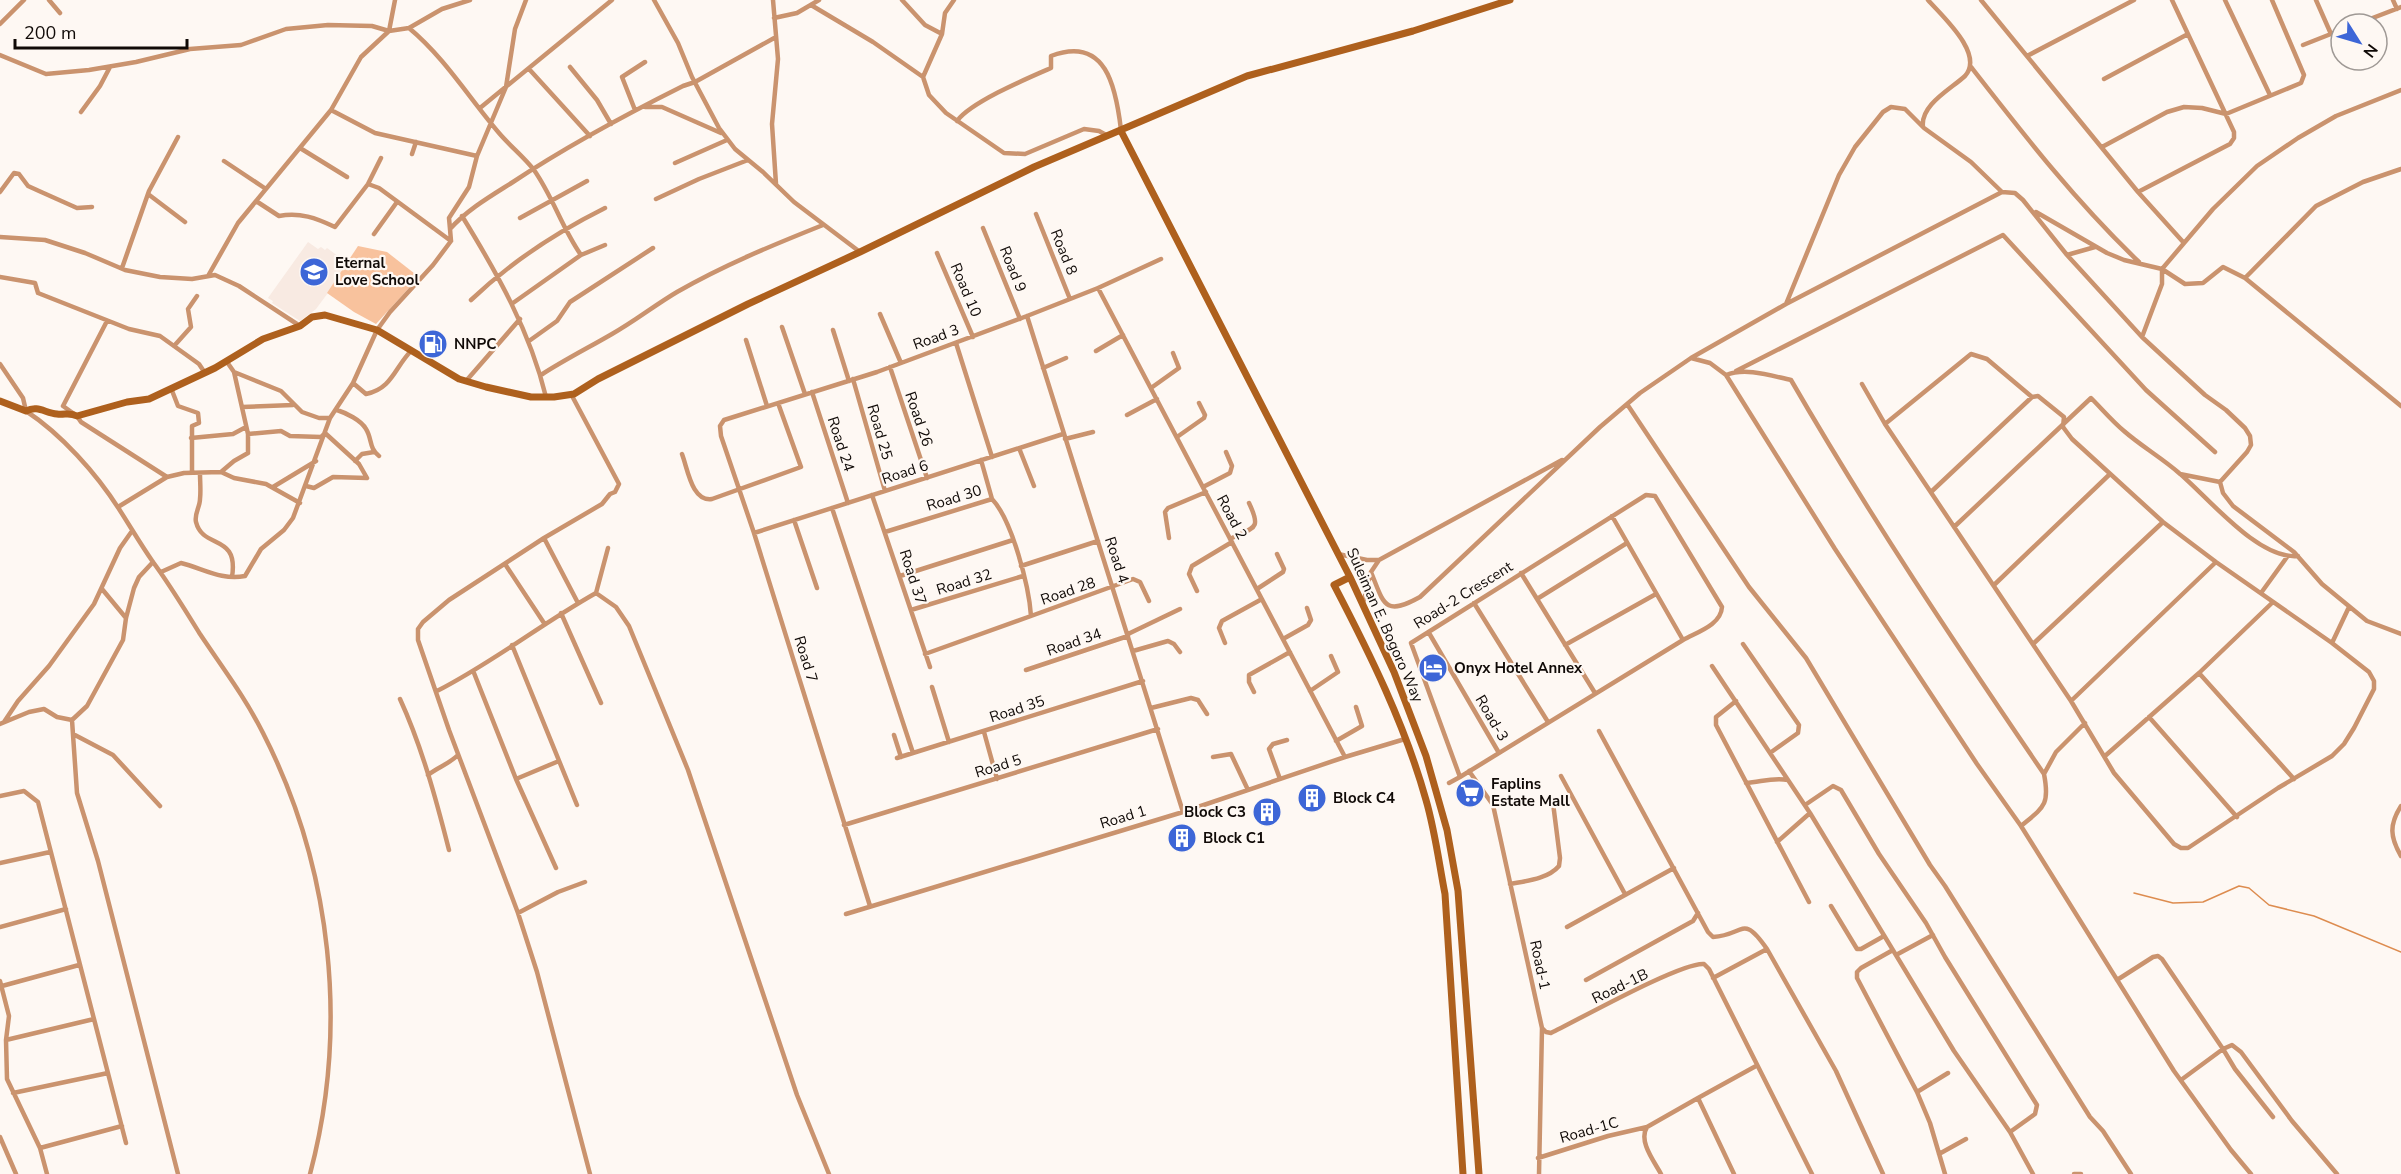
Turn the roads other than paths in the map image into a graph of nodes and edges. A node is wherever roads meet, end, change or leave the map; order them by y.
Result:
1 (24, 0) edge
2 (49, 0) edge
3 (395, 0) edge
4 (469, 0) edge
5 (526, 0) edge
6 (612, 0) edge
7 (654, 0) edge
8 (773, 0) edge
9 (819, 0) edge
10 (902, 0) edge
11 (954, 0) edge
12 (1510, 0) edge
13 (1928, 0) edge
14 (1981, 0) edge
15 (2134, 0) edge
16 (2172, 0) edge
17 (2225, 0) edge
18 (2272, 0) edge
19 (2316, 0) edge
20 (2393, 0) edge
21 (811, 5) junction
22 (2399, 8) edge
23 (60, 13) dead end
24 (774, 18) junction
25 (0, 24) edge
26 (409, 28) junction
27 (2329, 29) edge
28 (390, 31) junction
29 (942, 34) junction
30 (2188, 34) junction
31 (2329, 35) edge
32 (776, 37) junction
33 (2303, 45) dead end
34 (0, 55) edge
35 (2027, 56) junction
36 (645, 62) dead end
37 (110, 67) junction
38 (570, 67) dead end
39 (1971, 67) junction
40 (529, 69) junction
41 (923, 77) junction
42 (2104, 79) dead end
43 (695, 82) junction
44 (506, 87) junction
45 (2401, 90) edge
46 (2270, 95) junction
47 (642, 107) junction
48 (480, 108) junction
49 (332, 110) junction
50 (635, 110) junction
51 (81, 112) dead end
52 (2226, 114) junction
53 (957, 121) junction
54 (490, 122) junction
55 (611, 124) junction
56 (1924, 128) junction
57 (1121, 131) junction
58 (722, 134) junction
59 (590, 136) junction
60 (1108, 136) junction
61 (178, 137) dead end
62 (727, 140) junction
63 (416, 142) junction
64 (2102, 147) junction
65 (300, 148) junction
66 (412, 154) dead end
67 (477, 156) junction
68 (381, 158) dead end
69 (748, 160) junction
70 (224, 161) dead end
71 (675, 164) dead end
72 (533, 169) junction
73 (2401, 169) edge
74 (347, 177) dead end
75 (587, 181) dead end
76 (368, 184) junction
77 (776, 184) junction
78 (266, 189) junction
79 (0, 192) edge
80 (2002, 192) junction
81 (2138, 192) junction
82 (148, 194) junction
83 (656, 199) dead end
84 (551, 200) junction
85 (256, 201) junction
86 (397, 202) junction
87 (92, 207) dead end
88 (605, 208) dead end
89 (2033, 211) junction
90 (1036, 214) dead end
91 (462, 216) junction
92 (519, 218) dead end
93 (185, 222) dead end
94 (823, 225) junction
95 (564, 228) junction
96 (984, 228) dead end
97 (450, 229) junction
98 (374, 234) dead end
99 (0, 237) edge
100 (451, 241) junction
101 (2184, 243) junction
102 (605, 245) dead end
103 (2095, 247) junction
104 (653, 248) dead end
105 (860, 252) junction
106 (937, 253) dead end
107 (581, 255) junction
108 (2067, 255) junction
109 (1161, 259) dead end
110 (2141, 264) junction
111 (122, 268) junction
112 (2162, 268) junction
113 (208, 276) junction
114 (496, 276) junction
115 (0, 277) edge
116 (2245, 278) junction
117 (1098, 288) junction
118 (197, 296) dead end
119 (1070, 299) junction
120 (471, 300) dead end
121 (513, 303) junction
122 (1786, 304) junction
123 (880, 314) dead end
124 (1027, 316) junction
125 (520, 319) junction
126 (1020, 319) junction
127 (108, 321) junction
128 (300, 326) junction
129 (782, 327) dead end
130 (377, 330) junction
131 (833, 330) dead end
132 (1123, 334) junction
133 (973, 336) junction
134 (2142, 337) junction
135 (746, 340) dead end
136 (529, 341) junction
137 (956, 343) junction
138 (174, 346) junction
139 (411, 351) junction
140 (1096, 351) dead end
141 (1173, 353) dead end
142 (1066, 358) dead end
143 (1691, 358) junction
144 (227, 362) junction
145 (0, 363) edge
146 (901, 363) junction
147 (890, 367) junction
148 (1043, 368) junction
149 (234, 372) junction
150 (1734, 372) junction
151 (205, 373) junction
152 (541, 375) junction
153 (1726, 375) junction
154 (851, 380) junction
155 (466, 381) junction
156 (353, 383) junction
157 (1862, 384) dead end
158 (171, 388) junction
159 (1151, 388) junction
160 (812, 392) junction
161 (571, 394) junction
162 (805, 394) junction
163 (546, 397) junction
164 (2032, 397) junction
165 (1156, 399) junction
166 (0, 401) edge
167 (778, 403) junction
168 (1199, 403) dead end
169 (1627, 404) junction
170 (293, 405) junction
171 (768, 406) junction
172 (2401, 406) edge
173 (242, 407) junction
174 (337, 410) junction
175 (26, 411) junction
176 (1127, 415) dead end
177 (77, 416) junction
178 (318, 418) junction
179 (330, 418) junction
180 (724, 420) joint
181 (1885, 424) junction
182 (246, 427) junction
183 (2063, 427) junction
184 (326, 430) junction
185 (1093, 432) dead end
186 (248, 434) junction
187 (1064, 436) junction
188 (1177, 437) junction
189 (191, 438) junction
190 (1019, 448) junction
191 (374, 452) junction
192 (1226, 452) dead end
193 (2215, 452) dead end
194 (682, 454) dead end
195 (379, 456) dead end
196 (1570, 456) junction
197 (992, 457) junction
198 (981, 460) junction
199 (315, 461) junction
200 (355, 461) junction
201 (221, 472) junction
202 (192, 473) junction
203 (200, 474) junction
204 (2110, 474) junction
205 (2180, 474) junction
206 (167, 477) junction
207 (927, 478) junction
208 (2220, 482) junction
209 (306, 486) junction
210 (1034, 486) dead end
211 (273, 487) junction
212 (740, 489) junction
213 (1204, 489) junction
214 (885, 491) junction
215 (1931, 492) junction
216 (872, 495) junction
217 (992, 499) junction
218 (1250, 502) dead end
219 (300, 503) junction
220 (848, 503) junction
221 (118, 507) junction
222 (831, 508) junction
223 (1612, 516) junction
224 (794, 520) junction
225 (2163, 522) junction
226 (1954, 527) junction
227 (132, 531) junction
228 (885, 532) junction
229 (754, 533) junction
230 (544, 538) junction
231 (1169, 538) dead end
232 (1012, 540) junction
233 (1098, 541) junction
234 (1231, 541) junction
235 (1627, 543) junction
236 (608, 548) dead end
237 (1277, 554) dead end
238 (1338, 554) junction
239 (2298, 556) junction
240 (2288, 557) junction
241 (1379, 560) junction
242 (153, 562) junction
243 (2216, 562) junction
244 (505, 564) junction
245 (1021, 566) junction
246 (161, 572) junction
247 (1371, 572) junction
248 (1521, 573) junction
249 (900, 576) junction
250 (1023, 576) junction
251 (232, 577) junction
252 (1350, 577) junction
253 (1994, 585) junction
254 (1113, 587) junction
255 (817, 588) dead end
256 (102, 589) junction
257 (1257, 589) junction
258 (1197, 591) dead end
259 (596, 593) junction
260 (2261, 593) junction
261 (1656, 594) junction
262 (1262, 599) junction
263 (1537, 599) junction
264 (1149, 601) dead end
265 (2273, 602) junction
266 (578, 603) junction
267 (1474, 603) junction
268 (1363, 604) junction
269 (2349, 607) junction
270 (1307, 608) dead end
271 (1180, 609) dead end
272 (911, 610) junction
273 (561, 613) junction
274 (1031, 616) junction
275 (126, 618) junction
276 (544, 623) junction
277 (1429, 633) junction
278 (2401, 634) edge
279 (1128, 635) junction
280 (1283, 639) junction
281 (1683, 640) junction
282 (1225, 643) dead end
283 (2332, 643) junction
284 (1743, 644) dead end
285 (2033, 644) junction
286 (512, 645) junction
287 (1565, 645) junction
288 (1133, 651) junction
289 (1180, 652) dead end
290 (1290, 652) junction
291 (925, 654) junction
292 (1331, 656) dead end
293 (1712, 666) dead end
294 (930, 668) dead end
295 (1026, 670) dead end
296 (474, 673) junction
297 (2199, 673) junction
298 (1143, 681) junction
299 (932, 687) dead end
300 (437, 691) junction
301 (1310, 691) junction
302 (1254, 692) dead end
303 (1595, 693) junction
304 (400, 699) dead end
305 (1736, 701) junction
306 (2071, 701) junction
307 (601, 703) dead end
308 (1356, 707) dead end
309 (1151, 708) junction
310 (1207, 714) dead end
311 (2149, 717) junction
312 (72, 720) junction
313 (1548, 722) junction
314 (2, 723) edge
315 (2085, 723) junction
316 (1158, 729) junction
317 (1599, 731) dead end
318 (984, 732) junction
319 (73, 734) junction
320 (894, 735) dead end
321 (1406, 739) junction
322 (1287, 740) dead end
323 (1336, 741) junction
324 (949, 742) junction
325 (913, 753) junction
326 (1498, 753) junction
327 (1770, 753) junction
328 (458, 755) junction
329 (2104, 756) junction
330 (1213, 757) dead end
331 (1345, 757) junction
332 (559, 761) junction
333 (1469, 771) junction
334 (2044, 774) junction
335 (428, 775) junction
336 (1561, 776) dead end
337 (1460, 777) junction
338 (516, 779) junction
339 (997, 779) junction
340 (1280, 779) junction
341 (2294, 779) junction
342 (1788, 780) junction
343 (1449, 783) dead end
344 (1746, 783) junction
345 (1248, 790) junction
346 (0, 796) edge
347 (1553, 803) dead end
348 (577, 805) dead end
349 (1805, 805) junction
350 (160, 806) dead end
351 (2401, 806) edge
352 (1183, 812) junction
353 (1810, 813) junction
354 (2237, 817) junction
355 (844, 825) junction
356 (2021, 826) junction
357 (1777, 843) junction
358 (449, 850) dead end
359 (50, 852) junction
360 (2401, 856) edge
361 (0, 863) edge
362 (556, 868) dead end
363 (1674, 868) junction
364 (585, 882) dead end
365 (1510, 884) junction
366 (1625, 894) junction
367 (1809, 902) dead end
368 (870, 906) junction
369 (1831, 906) dead end
370 (66, 909) junction
371 (518, 913) junction
372 (1698, 913) junction
373 (846, 914) dead end
374 (0, 927) edge
375 (1567, 927) dead end
376 (1933, 935) junction
377 (1884, 936) junction
378 (1767, 949) junction
379 (1895, 952) junction
380 (79, 965) junction
381 (1713, 978) junction
382 (1586, 980) dead end
383 (2117, 980) junction
384 (1, 983) edge
385 (94, 1019) junction
386 (1542, 1028) junction
387 (6, 1040) junction
388 (2223, 1049) junction
389 (1756, 1066) junction
390 (1948, 1072) dead end
391 (108, 1073) junction
392 (0, 1077) edge
393 (7, 1079) junction
394 (2181, 1080) junction
395 (1917, 1092) junction
396 (13, 1094) junction
397 (1698, 1098) junction
398 (2273, 1117) dead end
399 (122, 1126) junction
400 (1647, 1127) junction
401 (2010, 1132) junction
402 (0, 1137) edge
403 (1966, 1139) dead end
404 (126, 1143) dead end
405 (40, 1148) junction
406 (1939, 1154) junction
407 (1539, 1158) junction
408 (16, 1174) edge
409 (47, 1174) edge
410 (178, 1174) edge
411 (310, 1174) edge
412 (590, 1174) edge
413 (829, 1174) edge
414 (1463, 1174) edge
415 (1479, 1174) edge
416 (1539, 1174) edge
417 (1661, 1174) edge
418 (1734, 1174) edge
419 (1812, 1174) edge
420 (1883, 1174) edge
421 (1945, 1174) edge
422 (2033, 1174) edge
423 (2074, 1174) edge
424 (2081, 1174) edge
425 (2131, 1174) edge
426 (2251, 1174) edge
427 (2337, 1174) edge

1 - 25 street
2 - 23 street
3 - 28 street
4 - 26 street
5 - 44 street
6 - 40 street
7 - 43 street
8 - 24 street
9 - 21 street
10 - 29 street
11 - 29 street
12 - 57 main road
13 - 39 street
14 - 35 street
15 - 35 street
16 - 30 street
17 - 46 street
18 - 46 street
19 - 27 street
20 - 22 street
21 - 24 street
21 - 41 street
24 - 32 street
26 - 28 street
26 - 48 street
28 - 37 street
28 - 49 street
29 - 41 street
30 - 42 street
30 - 52 street
31 - 33 street
32 - 43 street
32 - 77 street
34 - 37 street
35 - 64 street
36 - 50 street
37 - 51 street
38 - 55 street
39 - 56 street
39 - 110 street
40 - 44 street
40 - 59 street
41 - 53 street
43 - 47 street
43 - 58 street
44 - 48 street
44 - 54 street
45 - 101 street
46 - 52 street
47 - 50 street
47 - 58 street
48 - 54 street
49 - 63 street
49 - 65 street
50 - 55 street
52 - 64 street
52 - 81 street
53 - 57 street
53 - 60 street
54 - 67 street
54 - 72 street
55 - 59 street
56 - 80 street
56 - 122 street
57 - 60 main road
57 - 238 main road, Suleiman E. Bogoro Way
58 - 62 street
59 - 72 street
60 - 105 main road
61 - 82 street
62 - 69 street
62 - 71 street
63 - 66 street
63 - 67 street
64 - 81 street
65 - 74 street
65 - 78 street
67 - 97 street
68 - 76 street
69 - 77 street
69 - 83 street
70 - 78 street
72 - 84 street
72 - 91 street
73 - 116 street
75 - 84 street
76 - 85 street
76 - 86 street
77 - 94 street
78 - 85 street
79 - 87 street
80 - 89 street
80 - 122 street
81 - 101 street
82 - 93 street
82 - 111 street
84 - 92 street
84 - 95 street
85 - 113 street
86 - 98 street
86 - 100 street
88 - 95 street
89 - 103 street
89 - 108 street
90 - 119 street, Road 8
91 - 97 street
91 - 114 street
94 - 105 street
94 - 152 street
95 - 107 street
95 - 114 street
96 - 126 street, Road 9
97 - 100 street
99 - 111 street
100 - 130 street
101 - 112 street
102 - 107 street
103 - 108 street
103 - 110 street
104 - 136 street
105 - 161 main road
106 - 133 street, Road 10
107 - 121 street
108 - 134 street
109 - 117 street, Road 3
110 - 112 street
111 - 113 street
112 - 116 street
112 - 134 street
113 - 128 street
114 - 120 street
114 - 121 street
115 - 127 street
116 - 172 street
117 - 119 street, Road 3
117 - 132 street, Road 2
118 - 138 street
119 - 124 street, Road 3
121 - 125 street
122 - 143 street
123 - 146 street
124 - 126 street, Road 3
124 - 148 street, Road 4
125 - 136 street
125 - 155 street
126 - 133 street, Road 3
127 - 138 street
127 - 177 street
128 - 130 main road
128 - 144 main road
129 - 162 street
130 - 139 main road
130 - 156 street
131 - 154 street, Road 25
132 - 140 street
132 - 159 street, Road 2
133 - 137 street, Road 3
134 - 208 street
135 - 171 street
136 - 152 street
137 - 146 street, Road 3
137 - 197 street
138 - 151 street
139 - 155 main road
139 - 156 street
141 - 159 street
142 - 148 street
143 - 153 street
143 - 169 street
144 - 149 street
144 - 151 main road
145 - 175 street
146 - 147 street, Road 3
147 - 154 street, Road 3
147 - 207 street, Road 26
148 - 187 street, Road 4
149 - 170 street
149 - 173 street
150 - 153 street
150 - 193 street
150 - 334 street
151 - 158 main road
152 - 163 street
153 - 356 street
154 - 160 street, Road 3
154 - 214 street, Road 25
155 - 163 main road
156 - 174 street
157 - 181 street
158 - 177 main road
158 - 189 street
159 - 165 street, Road 2
160 - 162 street, Road 3
160 - 220 street, Road 24
161 - 163 main road
161 - 230 street
162 - 167 street, Road 3
164 - 181 street
164 - 183 street
164 - 215 street
165 - 176 street
165 - 188 street, Road 2
166 - 175 main road
167 - 171 street, Road 3
167 - 212 street
168 - 188 street
169 - 196 street
169 - 425 street
170 - 173 street
170 - 178 street
171 - 180 street, Road 3
173 - 182 street
174 - 179 street
174 - 191 street
175 - 177 main road
175 - 221 street
177 - 206 street
178 - 179 street
178 - 184 street
179 - 184 street
180 - 212 street, Road 7
181 - 215 street
182 - 186 street
182 - 189 street
183 - 204 street
183 - 205 street
183 - 226 street
184 - 186 street
184 - 199 street
184 - 200 street
185 - 187 street, Road 6
186 - 201 street
187 - 190 street, Road 6
187 - 233 street, Road 4
188 - 213 street, Road 2
189 - 202 street
190 - 197 street, Road 6
190 - 210 street
191 - 195 street
191 - 200 street
192 - 213 street
194 - 212 street
196 - 241 street
196 - 247 street
197 - 198 street, Road 6
198 - 207 street, Road 6
198 - 217 street, Road 30
199 - 209 street
199 - 211 street
200 - 209 street
201 - 203 street
201 - 211 street
202 - 203 street
202 - 206 street
203 - 251 street
204 - 225 street
204 - 253 street
205 - 208 street
205 - 240 street
206 - 221 street
207 - 214 street, Road 6
208 - 239 street
209 - 219 street
211 - 219 street
212 - 229 street, Road 7
213 - 231 street
213 - 234 street, Road 2
214 - 216 street, Road 6
215 - 226 street
216 - 220 street, Road 6
216 - 228 street, Road 37
217 - 228 street, Road 30
217 - 232 street
218 - 234 street
219 - 251 street
220 - 222 street, Road 6
221 - 227 street
222 - 224 street, Road 6
222 - 325 street
223 - 235 street
223 - 248 street, Road-2 Crescent
223 - 281 street, Road-2 Crescent
224 - 229 street, Road 6
224 - 255 street
225 - 243 street
225 - 285 street
226 - 253 street
227 - 242 street
227 - 256 street
228 - 249 street, Road 37
229 - 355 street, Road 7
230 - 244 street
230 - 266 street
232 - 245 street
232 - 249 street
233 - 245 street
233 - 254 street, Road 4
234 - 257 street, Road 2
234 - 258 street
235 - 261 street
235 - 263 street
236 - 259 street
237 - 257 street
238 - 241 street
238 - 252 main road, Suleiman E. Bogoro Way
239 - 240 street
239 - 269 street
240 - 260 street
241 - 247 street
242 - 246 street
242 - 275 street
243 - 260 street
243 - 306 street
244 - 276 street
244 - 300 street
245 - 250 street
246 - 251 street
246 - 411 street
247 - 268 street
248 - 263 street
248 - 267 street, Road-2 Crescent
249 - 272 street, Road 37
250 - 272 street, Road 32
250 - 274 street
252 - 268 main road, Suleiman E. Bogoro Way
252 - 321 main road, Suleiman E. Bogoro Way
253 - 285 street
254 - 264 street, Road 28
254 - 274 street, Road 28
254 - 279 street, Road 4
256 - 275 street
256 - 314 street
257 - 262 street, Road 2
259 - 266 street
259 - 413 street
260 - 265 street
261 - 281 street
261 - 287 street
262 - 280 street, Road 2
262 - 282 street
263 - 287 street
265 - 283 street
265 - 297 street
266 - 273 street
267 - 277 street, Road-2 Crescent
267 - 313 street
268 - 415 main road, Suleiman E. Bogoro Way
269 - 278 street
269 - 283 street
270 - 280 street
271 - 279 street, Road 34
272 - 291 street, Road 37
273 - 276 street
273 - 307 street
274 - 291 street, Road 28
275 - 312 street
276 - 286 street
277 - 326 street, Road-3
277 - 337 street, Road-2 Crescent
279 - 288 street, Road 4
279 - 295 street, Road 34
280 - 290 street, Road 2
281 - 303 street
283 - 341 street
284 - 327 street
285 - 306 street
286 - 296 street
286 - 332 street
287 - 303 street
288 - 289 street
288 - 298 street, Road 4
290 - 301 street, Road 2
290 - 302 street
291 - 294 street, Road 37
292 - 301 street
293 - 305 street
296 - 300 street
296 - 338 street
297 - 311 street
297 - 341 street
298 - 309 street, Road 4
298 - 318 street, Road 35
299 - 324 street
300 - 328 street
301 - 323 street, Road 2
303 - 313 street
304 - 335 street
305 - 327 street
305 - 344 street
306 - 315 street
308 - 323 street
309 - 310 street
309 - 316 street, Road 4
311 - 329 street
311 - 354 street
312 - 314 street
312 - 319 street
313 - 326 street
315 - 329 street
315 - 334 street
316 - 339 street, Road 5
316 - 352 street, Road 4
317 - 363 street
318 - 324 street, Road 35
318 - 339 street
319 - 350 street
319 - 410 street
320 - 325 street, Road 35
321 - 331 street, Road 1
321 - 414 main road, Suleiman E. Bogoro Way
322 - 340 street
323 - 331 street, Road 2
324 - 325 street, Road 35
326 - 333 street
327 - 342 street
328 - 335 street
328 - 371 street
329 - 354 street
330 - 345 street
331 - 340 street, Road 1
332 - 338 street
332 - 348 street
333 - 337 street
333 - 365 street, Road-1
334 - 356 street
335 - 358 street
336 - 366 street
337 - 343 street
338 - 362 street
339 - 355 street, Road 5
340 - 345 street, Road 1
341 - 354 street
342 - 344 street
342 - 349 street
344 - 357 street
345 - 352 street, Road 1
346 - 359 street
347 - 365 street
349 - 353 street
349 - 376 street
351 - 360 street
352 - 368 street, Road 1
353 - 357 street
353 - 377 street
355 - 368 street, Road 7
356 - 383 street
357 - 367 street
359 - 361 street
359 - 370 street
363 - 366 street
363 - 372 street
364 - 371 street
365 - 386 street, Road-1
366 - 375 street
368 - 373 street, Road 1
369 - 377 street
370 - 374 street
370 - 380 street
371 - 412 street
372 - 378 street
372 - 382 street
376 - 379 street
376 - 401 street
377 - 379 street
378 - 381 street
378 - 420 street
379 - 395 street
379 - 401 street
380 - 384 street
380 - 385 street
381 - 386 street, Road-1B
381 - 389 street
383 - 388 street
383 - 394 street
384 - 387 street
385 - 387 street
385 - 391 street
386 - 407 street, Road-1
387 - 393 street
388 - 394 street
388 - 398 street
388 - 427 street
389 - 397 street, Road-1C
389 - 419 street
390 - 395 street
391 - 396 street
391 - 399 street
392 - 393 street
393 - 396 street
394 - 426 street
395 - 406 street
396 - 405 street
397 - 400 street, Road-1C
397 - 418 street
399 - 404 street
399 - 405 street
400 - 407 street, Road-1C
400 - 417 street
401 - 422 street
402 - 408 street
403 - 406 street
405 - 409 street
406 - 421 street
407 - 416 street, Road-1
423 - 424 street

